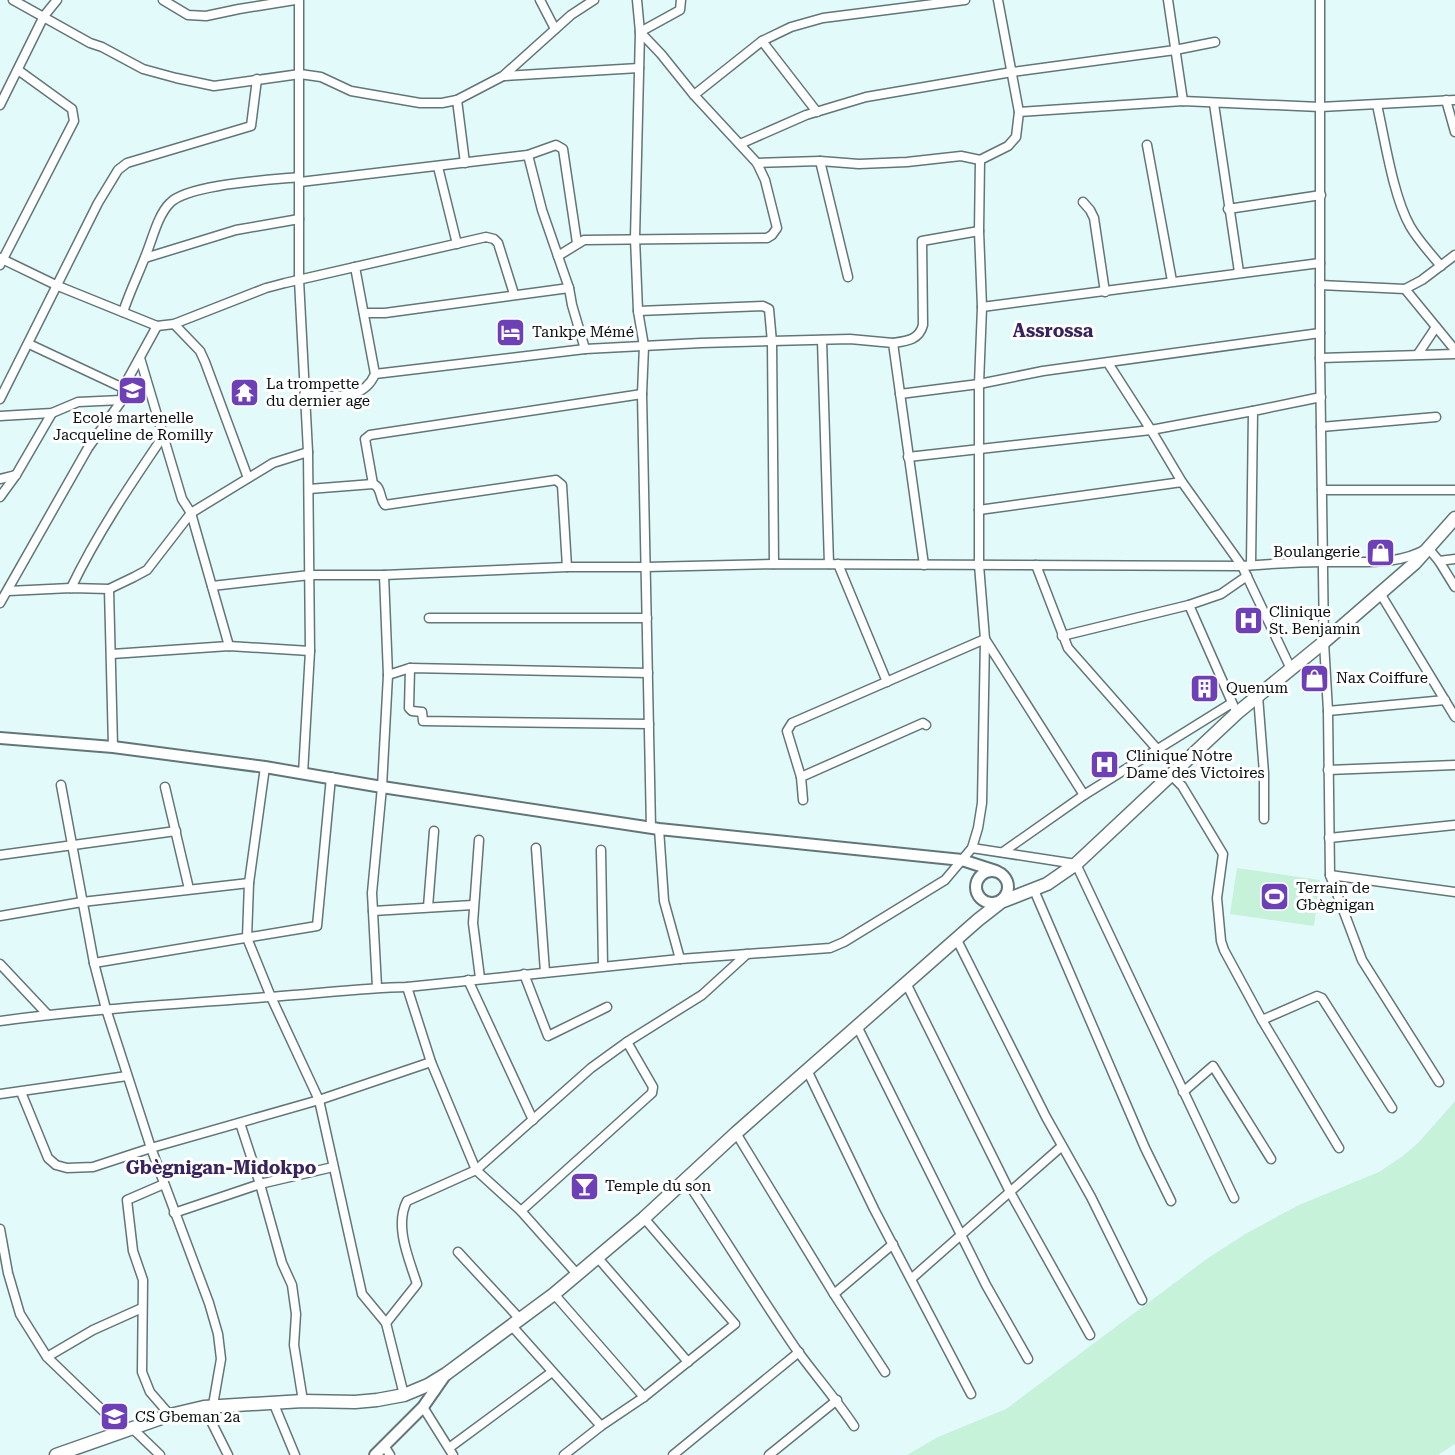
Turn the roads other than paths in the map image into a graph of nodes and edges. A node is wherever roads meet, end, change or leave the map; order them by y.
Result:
1 (13, 0) edge
2 (57, 0) edge
3 (163, 0) edge
4 (297, 0) edge
5 (540, 0) edge
6 (638, 0) edge
7 (681, 0) edge
8 (965, 0) edge
9 (998, 0) edge
10 (1168, 0) edge
11 (1320, 0) edge
12 (590, 1) edge
13 (44, 16) junction
14 (555, 29) junction
15 (640, 32) junction
16 (762, 41) junction
17 (1215, 42) dead end
18 (1174, 50) junction
19 (639, 68) junction
20 (18, 70) junction
21 (1012, 72) junction
22 (300, 74) junction
23 (503, 76) junction
24 (257, 79) junction
25 (694, 95) junction
26 (456, 100) junction
27 (1450, 100) edge
28 (1183, 101) junction
29 (1214, 104) junction
30 (0, 105) edge
31 (1377, 105) junction
32 (1320, 107) junction
33 (817, 111) junction
34 (1019, 112) junction
35 (1455, 132) edge
36 (740, 144) junction
37 (1148, 145) dead end
38 (528, 155) junction
39 (980, 160) junction
40 (820, 161) junction
41 (465, 163) junction
42 (758, 164) junction
43 (438, 167) junction
44 (300, 179) junction
45 (1321, 195) junction
46 (1083, 202) dead end
47 (1228, 209) junction
48 (299, 219) junction
49 (979, 231) junction
50 (635, 238) junction
51 (577, 243) junction
52 (457, 244) junction
53 (1455, 255) edge
54 (558, 256) junction
55 (145, 258) junction
56 (1, 261) edge
57 (1320, 262) junction
58 (1441, 266) junction
59 (355, 267) junction
60 (1239, 272) junction
61 (848, 277) dead end
62 (299, 280) junction
63 (1172, 281) junction
64 (1320, 285) junction
65 (58, 286) junction
66 (569, 288) junction
67 (1405, 290) junction
68 (1105, 292) junction
69 (514, 294) junction
70 (982, 307) junction
71 (638, 311) junction
72 (123, 312) junction
73 (364, 313) junction
74 (174, 324) junction
75 (157, 327) junction
76 (1436, 327) junction
77 (1320, 333) junction
78 (822, 340) junction
79 (772, 342) junction
80 (893, 343) junction
81 (29, 344) junction
82 (644, 346) junction
83 (585, 349) junction
84 (1455, 352) edge
85 (1418, 354) junction
86 (140, 358) junction
87 (1320, 358) junction
88 (1108, 363) junction
89 (375, 374) junction
90 (979, 384) junction
91 (123, 388) junction
92 (642, 394) junction
93 (900, 394) junction
94 (304, 395) junction
95 (1321, 397) junction
96 (0, 399) edge
97 (122, 400) junction
98 (1253, 411) junction
99 (52, 413) junction
100 (0, 416) edge
101 (1436, 417) dead end
102 (1321, 427) junction
103 (1151, 430) junction
104 (164, 435) junction
105 (978, 450) junction
106 (308, 452) junction
107 (908, 458) junction
108 (16, 475) junction
109 (248, 478) junction
110 (0, 479) edge
111 (1182, 482) junction
112 (373, 484) junction
113 (309, 489) junction
114 (1322, 490) junction
115 (1455, 490) edge
116 (0, 497) edge
117 (979, 510) junction
118 (190, 513) junction
119 (1455, 518) edge
120 (1428, 548) junction
121 (1455, 559) edge
122 (1439, 561) junction
123 (1323, 562) junction
124 (774, 564) junction
125 (833, 564) junction
126 (924, 565) junction
127 (979, 565) junction
128 (1036, 565) junction
129 (1246, 565) junction
130 (567, 567) junction
131 (646, 567) junction
132 (310, 575) junction
133 (384, 575) junction
134 (1247, 576) junction
135 (212, 586) junction
136 (1455, 587) edge
137 (71, 588) junction
138 (109, 589) junction
139 (8, 591) junction
140 (1380, 593) junction
141 (0, 603) edge
142 (1189, 605) junction
143 (429, 618) dead end
144 (647, 618) junction
145 (1062, 636) junction
146 (985, 639) junction
147 (1324, 642) junction
148 (229, 646) junction
149 (310, 651) junction
150 (112, 654) junction
151 (410, 668) junction
152 (1291, 669) junction
153 (648, 673) junction
154 (388, 675) junction
155 (887, 682) junction
156 (1258, 696) junction
157 (1445, 700) junction
158 (1234, 708) junction
159 (1328, 711) junction
160 (1455, 717) edge
161 (649, 724) junction
162 (927, 725) dead end
163 (0, 738) edge
164 (113, 747) junction
165 (1157, 749) junction
166 (1455, 765) edge
167 (265, 767) junction
168 (1180, 767) junction
169 (1328, 770) junction
170 (303, 774) junction
171 (331, 777) junction
172 (801, 777) junction
173 (61, 785) dead end
174 (165, 787) dead end
175 (381, 787) junction
176 (1083, 795) junction
177 (803, 800) dead end
178 (1264, 819) dead end
179 (1455, 825) edge
180 (655, 829) junction
181 (176, 831) junction
182 (434, 831) dead end
183 (1329, 838) junction
184 (479, 840) dead end
185 (72, 844) junction
186 (536, 848) dead end
187 (972, 849) junction
188 (600, 850) dead end
189 (1003, 852) junction
190 (0, 855) edge
191 (962, 860) junction
192 (1076, 864) junction
193 (996, 871) junction
194 (1330, 875) junction
195 (249, 883) junction
196 (189, 889) junction
197 (1034, 890) junction
198 (1455, 892) edge
199 (82, 902) junction
200 (1001, 902) junction
201 (473, 905) junction
202 (428, 907) junction
203 (373, 912) junction
204 (0, 916) edge
205 (246, 938) junction
206 (956, 938) junction
207 (747, 954) junction
208 (680, 959) junction
209 (93, 963) junction
210 (0, 964) edge
211 (603, 966) junction
212 (545, 972) junction
213 (524, 974) junction
214 (480, 978) junction
215 (468, 980) junction
216 (906, 982) junction
217 (377, 987) junction
218 (406, 987) junction
219 (271, 997) junction
220 (607, 1007) dead end
221 (106, 1009) junction
222 (48, 1015) junction
223 (1262, 1020) junction
224 (0, 1021) edge
225 (857, 1026) junction
226 (627, 1042) junction
227 (431, 1062) junction
228 (807, 1070) junction
229 (127, 1076) junction
230 (1439, 1082) dead end
231 (21, 1092) junction
232 (1183, 1092) junction
233 (0, 1094) edge
234 (318, 1100) junction
235 (1392, 1108) dead end
236 (533, 1120) junction
237 (240, 1123) junction
238 (736, 1133) junction
239 (1062, 1146) junction
240 (151, 1148) junction
241 (1339, 1148) dead end
242 (1271, 1159) dead end
243 (333, 1167) junction
244 (476, 1170) junction
245 (686, 1180) junction
246 (164, 1184) junction
247 (260, 1184) junction
248 (1010, 1192) junction
249 (1234, 1197) dead end
250 (1171, 1201) dead end
251 (521, 1211) junction
252 (174, 1213) junction
253 (644, 1218) junction
254 (0, 1229) edge
255 (961, 1234) junction
256 (893, 1244) junction
257 (458, 1252) dead end
258 (598, 1257) junction
259 (577, 1274) junction
260 (911, 1278) junction
261 (554, 1294) junction
262 (834, 1294) junction
263 (1142, 1300) dead end
264 (142, 1308) junction
265 (515, 1322) junction
266 (386, 1323) junction
267 (1090, 1335) dead end
268 (798, 1352) junction
269 (47, 1357) junction
270 (1028, 1359) dead end
271 (688, 1362) junction
272 (552, 1371) junction
273 (885, 1372) dead end
274 (446, 1374) junction
275 (971, 1394) dead end
276 (404, 1395) junction
277 (644, 1397) junction
278 (837, 1400) junction
279 (303, 1401) junction
280 (273, 1402) junction
281 (208, 1406) junction
282 (423, 1407) junction
283 (170, 1415) junction
284 (601, 1426) junction
285 (854, 1426) dead end
286 (128, 1430) junction
287 (388, 1451) edge
288 (451, 1451) edge
289 (56, 1455) edge
290 (160, 1455) edge
291 (228, 1455) edge
292 (295, 1455) edge
293 (375, 1455) edge
294 (564, 1455) edge
295 (673, 1455) edge
296 (769, 1455) edge

1 - 13 street
2 - 13 street
3 - 4 street
4 - 22 street
5 - 14 street
6 - 15 street
7 - 15 street
8 - 16 street
9 - 21 street
10 - 18 street
11 - 32 street
12 - 14 street
13 - 20 street
13 - 24 street
14 - 23 street
15 - 19 street
15 - 25 street
16 - 25 street
16 - 33 street
17 - 18 street
18 - 21 street
18 - 28 street
19 - 23 street
19 - 50 street
20 - 30 street
20 - 56 street
21 - 33 street
21 - 34 street
22 - 24 street
22 - 26 street
22 - 44 street
23 - 26 street
24 - 65 street
25 - 36 street
26 - 41 street
27 - 31 street
27 - 35 street
28 - 29 street
28 - 34 street
29 - 32 street
29 - 47 street
31 - 32 street
31 - 58 street
32 - 45 street
33 - 36 street
34 - 39 street
36 - 42 street
37 - 63 street
38 - 41 street
38 - 51 street
38 - 54 street
39 - 40 street
39 - 49 street
40 - 42 street
40 - 61 street
41 - 43 street
42 - 50 street
43 - 44 street
43 - 52 street
44 - 48 street
44 - 55 street
45 - 47 street
45 - 57 street
46 - 68 street
47 - 60 street
48 - 55 street
48 - 62 street
49 - 70 street
49 - 80 street
50 - 51 street
50 - 71 street
51 - 54 street
52 - 59 street
52 - 69 street
53 - 58 street
54 - 66 street
55 - 72 street
56 - 65 street
57 - 60 street
57 - 64 street
58 - 67 street
59 - 62 street
59 - 73 street
60 - 63 street
62 - 74 street
62 - 94 street
63 - 68 street
64 - 67 street
64 - 77 street
65 - 72 street
65 - 81 street
66 - 69 street
66 - 83 street
67 - 76 street
68 - 70 street
69 - 73 street
70 - 90 street
71 - 79 street
71 - 82 street
72 - 75 street
73 - 89 street
74 - 75 street
74 - 109 street
75 - 86 street
76 - 84 street
76 - 85 street
77 - 87 street
77 - 88 street
78 - 79 street
78 - 80 street
78 - 125 street
79 - 82 street
79 - 124 street
80 - 93 street
81 - 91 street
81 - 96 street
82 - 83 street
82 - 92 street
83 - 89 street
84 - 85 street
85 - 87 street
86 - 91 street
86 - 104 street
87 - 95 street
88 - 90 street
88 - 103 street
89 - 94 street
90 - 93 street
90 - 105 street
91 - 97 street
92 - 112 street
92 - 131 street
93 - 107 street
94 - 106 street
95 - 98 street
95 - 102 street
97 - 99 street
97 - 139 street
98 - 103 street
98 - 129 street
99 - 100 street
99 - 108 street
101 - 102 street
102 - 114 street
103 - 105 street
103 - 111 street
104 - 118 street
104 - 137 street
105 - 107 street
105 - 117 street
106 - 109 street
106 - 113 street
107 - 126 street
108 - 110 street
108 - 116 street
109 - 118 street
111 - 117 street
111 - 129 street
112 - 113 street
112 - 130 street
113 - 132 street
114 - 115 street
114 - 123 street
117 - 127 street
118 - 135 street
118 - 138 street
119 - 120 main road
120 - 122 street
120 - 123 street
120 - 140 main road
121 - 122 street
122 - 136 street
123 - 129 street
123 - 147 street
124 - 125 street
124 - 131 street
125 - 126 street
125 - 155 street
126 - 127 street
127 - 128 street
127 - 146 street
128 - 129 street
128 - 145 street
129 - 134 street
130 - 131 street
130 - 133 street
131 - 144 street
132 - 133 street
132 - 135 street
132 - 149 street
133 - 154 street
134 - 142 street
134 - 152 street
135 - 148 street
137 - 138 street
137 - 139 street
138 - 150 street
139 - 141 street
140 - 147 main road
140 - 157 street
142 - 145 street
142 - 158 street
143 - 144 street
144 - 153 street
145 - 165 street
146 - 155 street
146 - 176 street
146 - 187 street
147 - 152 main road
147 - 159 street
148 - 149 street
148 - 150 street
149 - 170 street
150 - 164 street
151 - 153 street
151 - 154 street
151 - 161 street
152 - 156 main road
153 - 161 street
154 - 175 street
155 - 172 street
156 - 158 main road
156 - 178 street
157 - 159 street
157 - 160 street
158 - 165 street
158 - 168 main road
159 - 169 street
161 - 180 street
162 - 172 street
163 - 164 street
164 - 167 street
165 - 176 street
166 - 169 street
167 - 170 street
167 - 195 street
168 - 192 main road
168 - 223 street
169 - 183 street
170 - 171 street
171 - 175 street
171 - 205 street
172 - 177 street
173 - 185 street
174 - 181 street
175 - 180 street
175 - 203 street
176 - 189 street
179 - 183 street
180 - 191 street
180 - 208 street
181 - 185 street
181 - 196 street
182 - 202 street
183 - 194 street
184 - 201 street
185 - 190 street
185 - 199 street
186 - 212 street
187 - 189 street
187 - 191 street
188 - 211 street
189 - 192 street
191 - 193 street
191 - 207 street
192 - 197 main road
192 - 232 street
193 - 200 street
193 - 200 street
194 - 198 street
194 - 230 street
195 - 196 street
195 - 205 street
196 - 199 street
197 - 200 main road
197 - 250 street
199 - 204 street
199 - 209 street
200 - 206 main road
201 - 202 street
201 - 214 street
202 - 203 street
203 - 217 street
205 - 209 street
205 - 219 street
206 - 216 main road
206 - 239 street
207 - 208 street
207 - 226 street
208 - 211 street
209 - 221 street
210 - 222 street
211 - 212 street
212 - 213 street
213 - 214 street
213 - 220 street
214 - 215 street
215 - 218 street
215 - 236 street
216 - 225 main road
216 - 248 street
217 - 218 street
217 - 219 street
218 - 227 street
219 - 221 street
219 - 234 street
221 - 222 street
221 - 229 street
222 - 224 street
223 - 235 street
223 - 241 street
225 - 228 main road
225 - 255 street
226 - 236 street
226 - 251 street
227 - 234 street
227 - 244 street
228 - 238 main road
228 - 256 street
229 - 231 street
229 - 240 street
231 - 233 street
231 - 240 street
232 - 242 street
232 - 249 street
234 - 237 street
234 - 243 street
236 - 244 street
237 - 240 street
237 - 247 street
238 - 245 main road
238 - 262 street
239 - 248 street
239 - 263 street
240 - 246 street
243 - 247 street
243 - 266 street
244 - 251 street
244 - 266 street
245 - 253 main road
245 - 268 street
246 - 252 street
246 - 264 street
247 - 252 street
247 - 279 street
248 - 255 street
248 - 267 street
251 - 259 street
252 - 281 street
253 - 258 main road
253 - 271 street
254 - 269 street
255 - 260 street
255 - 270 street
256 - 260 street
256 - 262 street
257 - 265 street
258 - 259 main road
258 - 271 street
259 - 261 main road
260 - 275 street
261 - 265 main road
261 - 277 street
262 - 273 street
264 - 269 street
264 - 283 street
265 - 272 street
265 - 274 main road
266 - 276 street
268 - 278 street
268 - 295 street
269 - 286 street
271 - 277 street
272 - 284 street
272 - 288 street
274 - 276 main road
274 - 282 street
276 - 279 main road
277 - 284 street
278 - 285 street
278 - 296 street
279 - 280 main road
280 - 281 main road
280 - 292 street
281 - 283 main road
281 - 291 street
282 - 287 street
282 - 288 street
283 - 286 main road
284 - 294 street
286 - 289 main road
286 - 290 street
287 - 293 street

